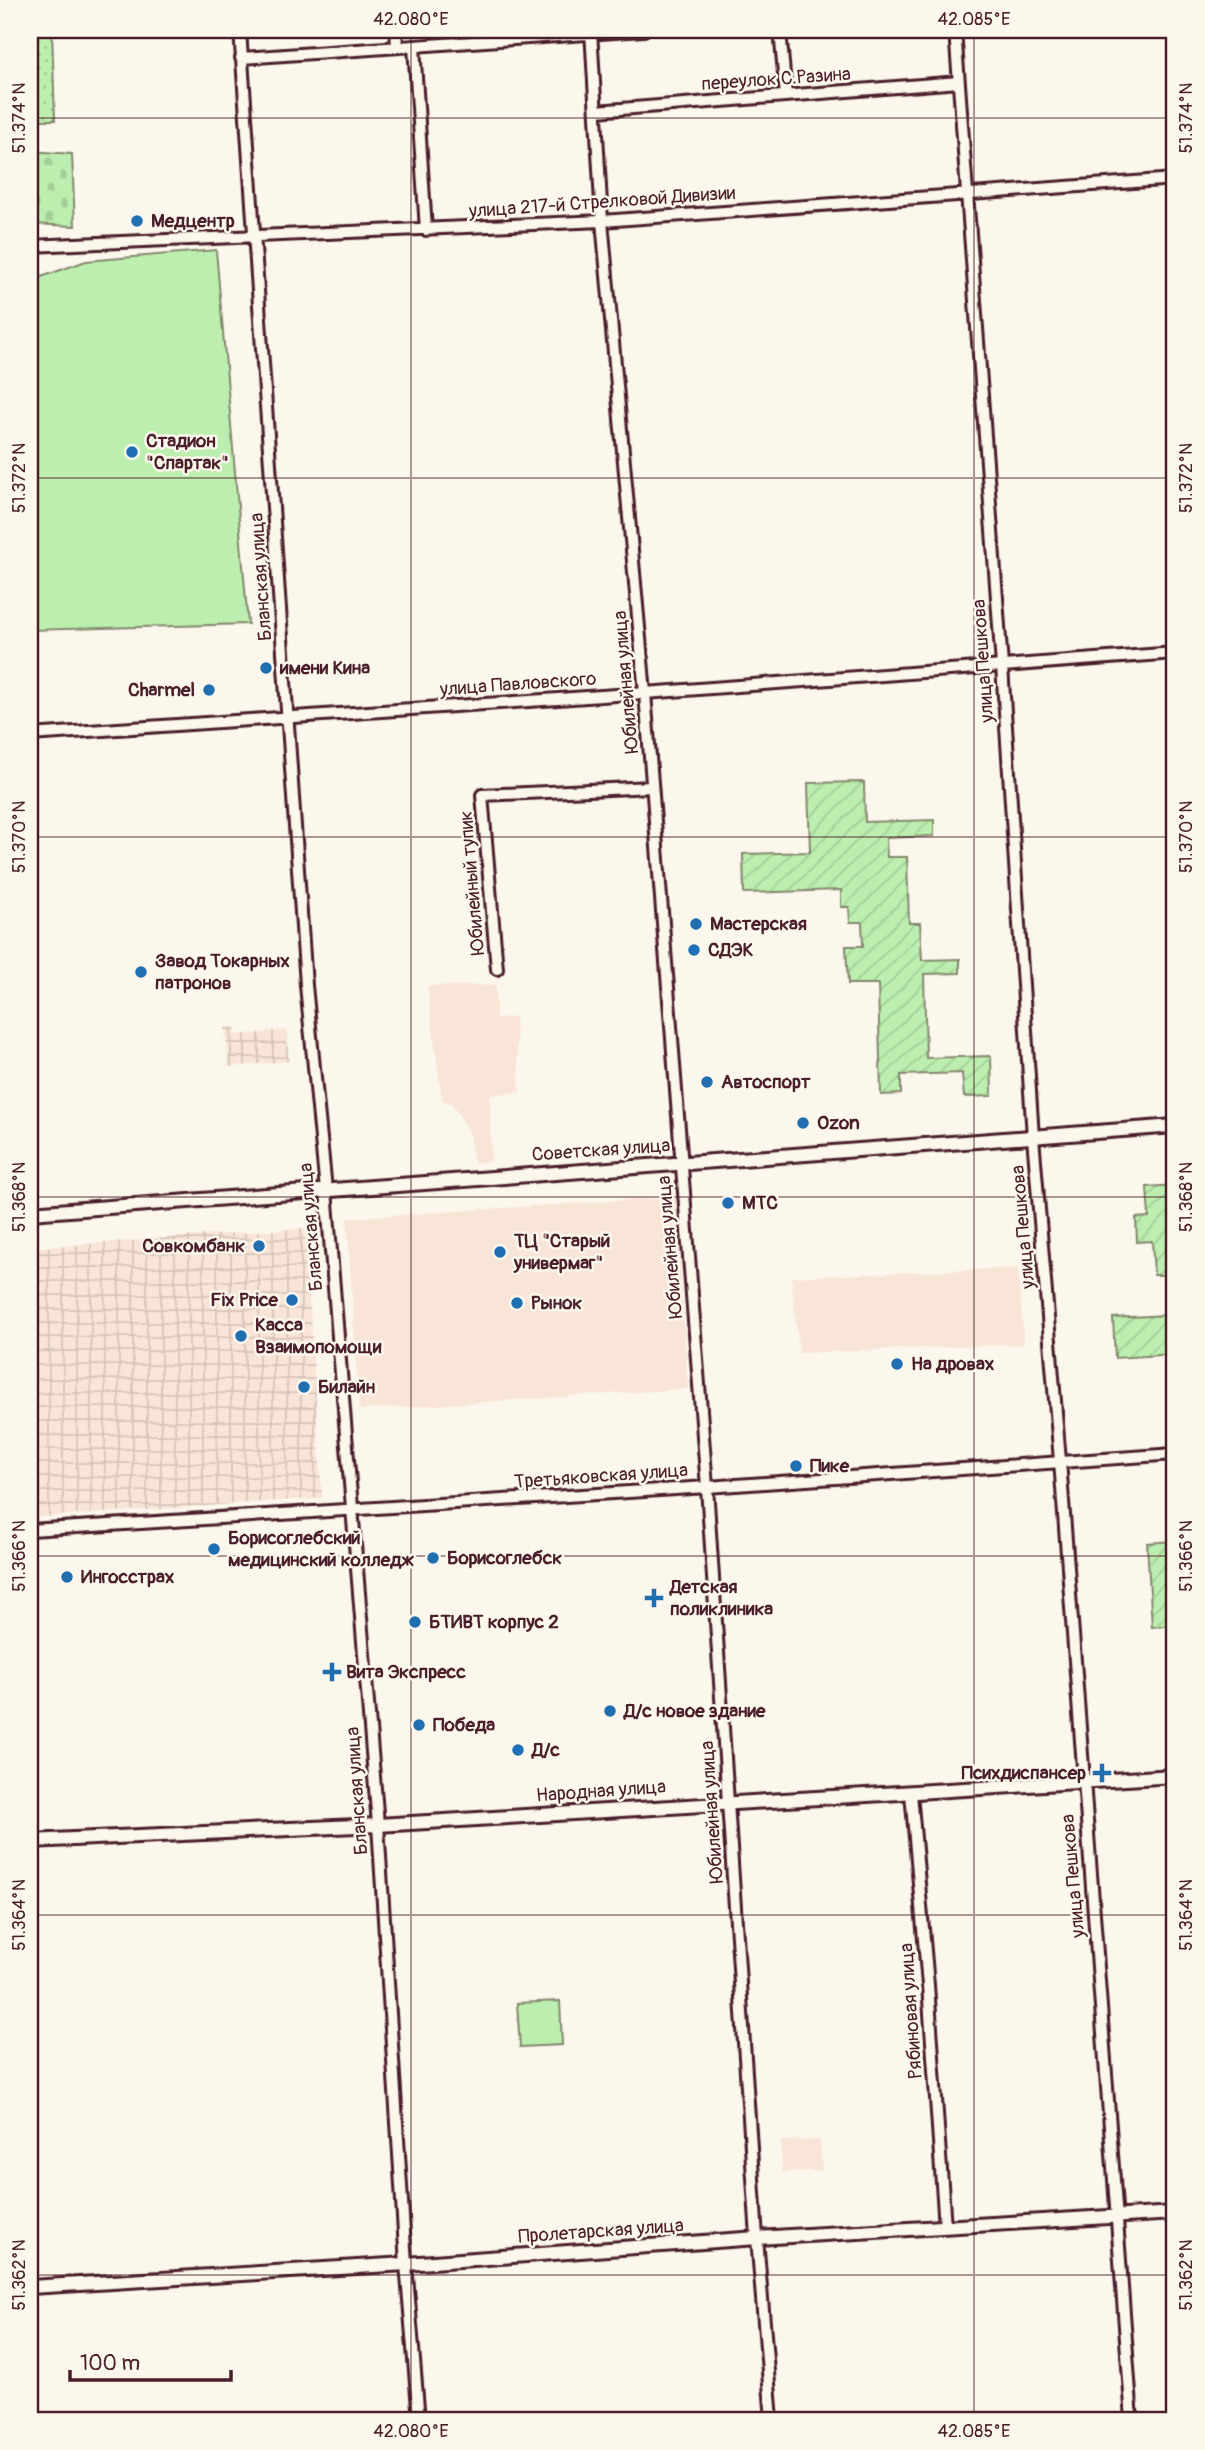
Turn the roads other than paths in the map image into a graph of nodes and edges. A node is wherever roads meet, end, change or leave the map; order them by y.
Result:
1 (240, 30) edge
2 (396, 30) edge
3 (644, 30) edge
4 (780, 30) edge
5 (955, 30) edge
6 (592, 32) edge
7 (414, 46) junction
8 (397, 47) junction
9 (241, 58) junction
10 (959, 82) junction
11 (786, 96) junction
12 (596, 111) junction
13 (1175, 179) edge
14 (966, 195) junction
15 (602, 221) junction
16 (426, 230) junction
17 (253, 237) junction
18 (30, 246) edge
19 (1175, 653) edge
20 (1002, 666) junction
21 (645, 693) junction
22 (289, 718) junction
23 (30, 735) edge
24 (652, 787) junction
25 (497, 970) dead end
26 (1175, 1126) edge
27 (1033, 1137) junction
28 (681, 1164) junction
29 (326, 1191) junction
30 (30, 1213) edge
31 (1175, 1454) edge
32 (1060, 1461) junction
33 (707, 1487) junction
34 (353, 1510) junction
35 (30, 1530) edge
36 (1175, 1776) edge
37 (1083, 1783) junction
38 (911, 1793) junction
39 (729, 1802) junction
40 (378, 1825) junction
41 (30, 1842) edge
42 (1175, 2213) edge
43 (1118, 2217) junction
44 (944, 2227) junction
45 (757, 2238) junction
46 (406, 2264) junction
47 (30, 2287) edge
48 (419, 2420) edge
49 (772, 2420) edge
50 (1132, 2420) edge

1 - 9 street, Бланская улица
2 - 8 street
3 - 6 street
4 - 11 street
5 - 10 street, улица Пешкова
6 - 7 street
6 - 12 street, Юбилейная улица
7 - 8 street
7 - 16 street
8 - 9 street
9 - 17 street, Бланская улица
10 - 11 street, переулок С.Разина
10 - 14 street, улица Пешкова
11 - 12 street, переулок С.Разина
12 - 15 street, Юбилейная улица
13 - 14 street, улица 217-й Стрелковой Дивизии
14 - 15 street, улица 217-й Стрелковой Дивизии
14 - 20 street, улица Пешкова
15 - 16 street, улица 217-й Стрелковой Дивизии
15 - 21 street, Юбилейная улица
16 - 17 street, улица 217-й Стрелковой Дивизии
17 - 18 street, улица 217-й Стрелковой Дивизии
17 - 22 street, Бланская улица
19 - 20 street, улица Павловского
20 - 21 street, улица Павловского
20 - 27 street, улица Пешкова
21 - 22 street, улица Павловского
21 - 24 street, Юбилейная улица
22 - 23 street, улица Павловского
22 - 29 street, Бланская улица
24 - 25 street, Юбилейный тупик
24 - 28 street, Юбилейная улица
26 - 27 street, Советская улица
27 - 28 street, Советская улица
27 - 32 street, улица Пешкова
28 - 29 street, Советская улица
28 - 33 street, Юбилейная улица
29 - 30 street, Советская улица
29 - 34 street, Бланская улица
31 - 32 street, Третьяковская улица
32 - 33 street, Третьяковская улица
32 - 37 street, улица Пешкова
33 - 34 street, Третьяковская улица
33 - 39 street, Юбилейная улица
34 - 35 street, Третьяковская улица
34 - 40 street, Бланская улица
36 - 37 street, Народная улица
37 - 38 street, Народная улица
37 - 43 street, улица Пешкова
38 - 39 street, Народная улица
38 - 44 street, Рябиновая улица
39 - 40 street, Народная улица
39 - 45 street, Юбилейная улица
40 - 41 street, Народная улица
40 - 46 street, Бланская улица
42 - 43 street, Пролетарская улица
43 - 44 street, Пролетарская улица
43 - 50 street, улица Пешкова
44 - 45 street, Пролетарская улица
45 - 46 street, Пролетарская улица
45 - 49 street, Юбилейная улица
46 - 47 street, Пролетарская улица
46 - 48 street, Бланская улица

